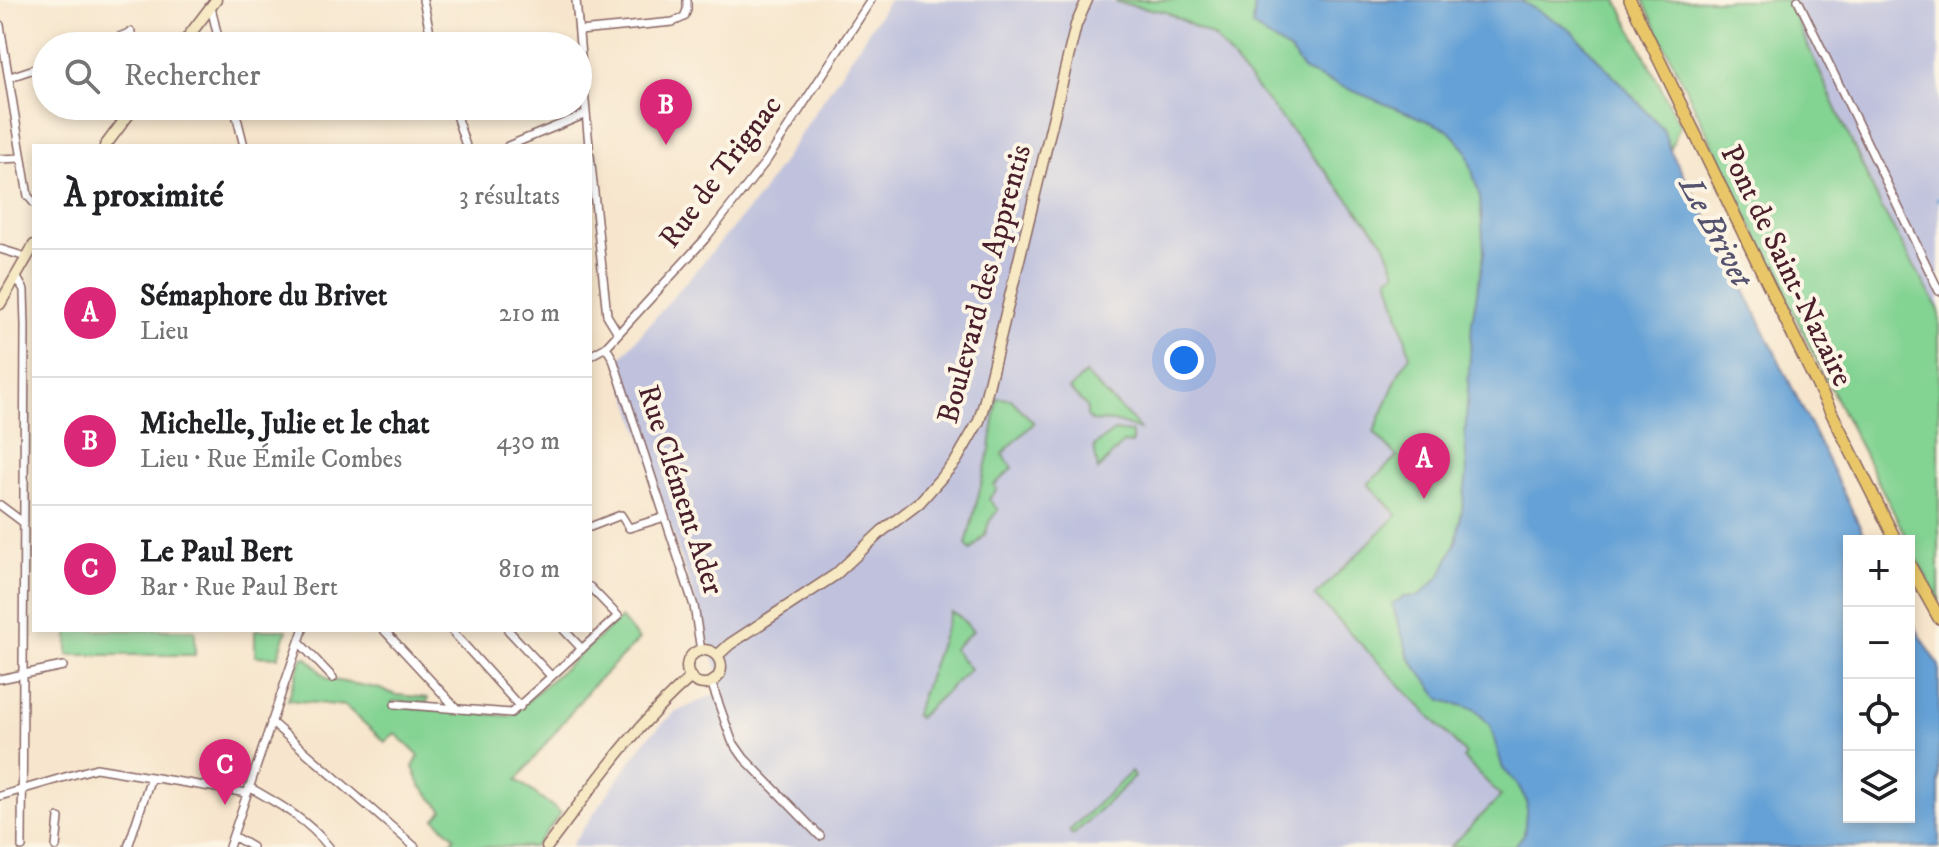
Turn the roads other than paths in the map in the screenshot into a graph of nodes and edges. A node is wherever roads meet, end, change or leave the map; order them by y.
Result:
1 (423, 0) edge
2 (576, 0) edge
3 (687, 0) edge
4 (871, 0) edge
5 (1798, 0) edge
6 (1084, 1) edge
7 (214, 3) edge
8 (1633, 5) edge
9 (0, 25) edge
10 (579, 31) joint
11 (192, 32) edge
12 (218, 32) edge
13 (430, 32) edge
14 (32, 70) edge
15 (10, 77) junction
16 (124, 120) edge
17 (238, 120) edge
18 (458, 120) edge
19 (571, 120) edge
20 (587, 120) edge
21 (106, 144) edge
22 (244, 144) edge
23 (465, 144) edge
24 (513, 144) edge
25 (589, 144) edge
26 (22, 158) junction
27 (0, 159) edge
28 (592, 174) edge
29 (27, 185) junction
30 (32, 191) edge
31 (32, 201) edge
32 (32, 248) edge
33 (0, 249) edge
34 (26, 257) junction
35 (16, 275) junction
36 (1939, 291) edge
37 (3, 299) edge
38 (24, 302) junction
39 (30, 328) edge
40 (618, 333) junction
41 (606, 347) junction
42 (592, 355) edge
43 (29, 403) edge
44 (0, 505) edge
45 (665, 517) junction
46 (24, 523) junction
47 (592, 526) edge
48 (1893, 535) edge
49 (1915, 575) edge
50 (592, 589) edge
51 (1939, 618) edge
52 (302, 632) edge
53 (386, 632) edge
54 (453, 632) edge
55 (510, 632) edge
56 (566, 632) edge
57 (299, 642) junction
58 (582, 649) junction
59 (701, 651) junction
60 (717, 656) junction
61 (63, 666) dead end
62 (24, 673) junction
63 (551, 676) junction
64 (691, 677) junction
65 (333, 678) dead end
66 (0, 679) edge
67 (711, 682) junction
68 (395, 704) dead end
69 (520, 707) junction
70 (457, 709) junction
71 (271, 722) junction
72 (151, 777) junction
73 (22, 790) junction
74 (248, 790) junction
75 (0, 796) edge
76 (59, 818) dead end
77 (233, 836) junction
78 (820, 836) dead end
79 (22, 847) edge
80 (56, 847) edge
81 (128, 847) edge
82 (229, 847) edge
83 (252, 847) edge
84 (329, 847) edge
85 (415, 847) edge
86 (547, 847) edge

1 - 13 street
2 - 10 street
3 - 10 street
4 - 40 street, Rue de Trignac
5 - 36 street
6 - 60 main road, Boulevard des Apprentis
7 - 11 main road
7 - 12 street
8 - 48 main road, Pont de Saint-Nazaire
9 - 15 street
14 - 15 street
15 - 26 street
16 - 21 main road
17 - 22 street
18 - 23 street
19 - 24 street
20 - 25 street
26 - 27 street
26 - 29 street
28 - 40 street
29 - 30 street
29 - 31 street
32 - 34 main road
33 - 34 street
34 - 35 main road
35 - 37 main road
35 - 38 street
37 - 38 street
38 - 39 street
39 - 43 street
40 - 41 street, Rue de Trignac
41 - 42 street, Rue de Trignac
41 - 45 street, Rue Clément Ader
43 - 46 street
44 - 46 street
45 - 47 street
45 - 59 street, Rue Clément Ader
46 - 62 street
49 - 51 main road
50 - 58 street
52 - 57 street
53 - 70 street
54 - 69 street
55 - 63 street
56 - 58 street
57 - 65 street
57 - 71 street
58 - 63 street
59 - 60 main road
59 - 64 main road
60 - 67 main road
61 - 62 street
62 - 66 street
62 - 73 street
63 - 69 street
64 - 67 main road
64 - 86 main road
67 - 78 street
68 - 70 street
69 - 70 street
71 - 74 street
71 - 85 street
72 - 73 street
72 - 74 street
72 - 81 street
73 - 75 street
73 - 79 street
74 - 77 street
74 - 84 street
76 - 80 street
77 - 82 street
77 - 83 street

